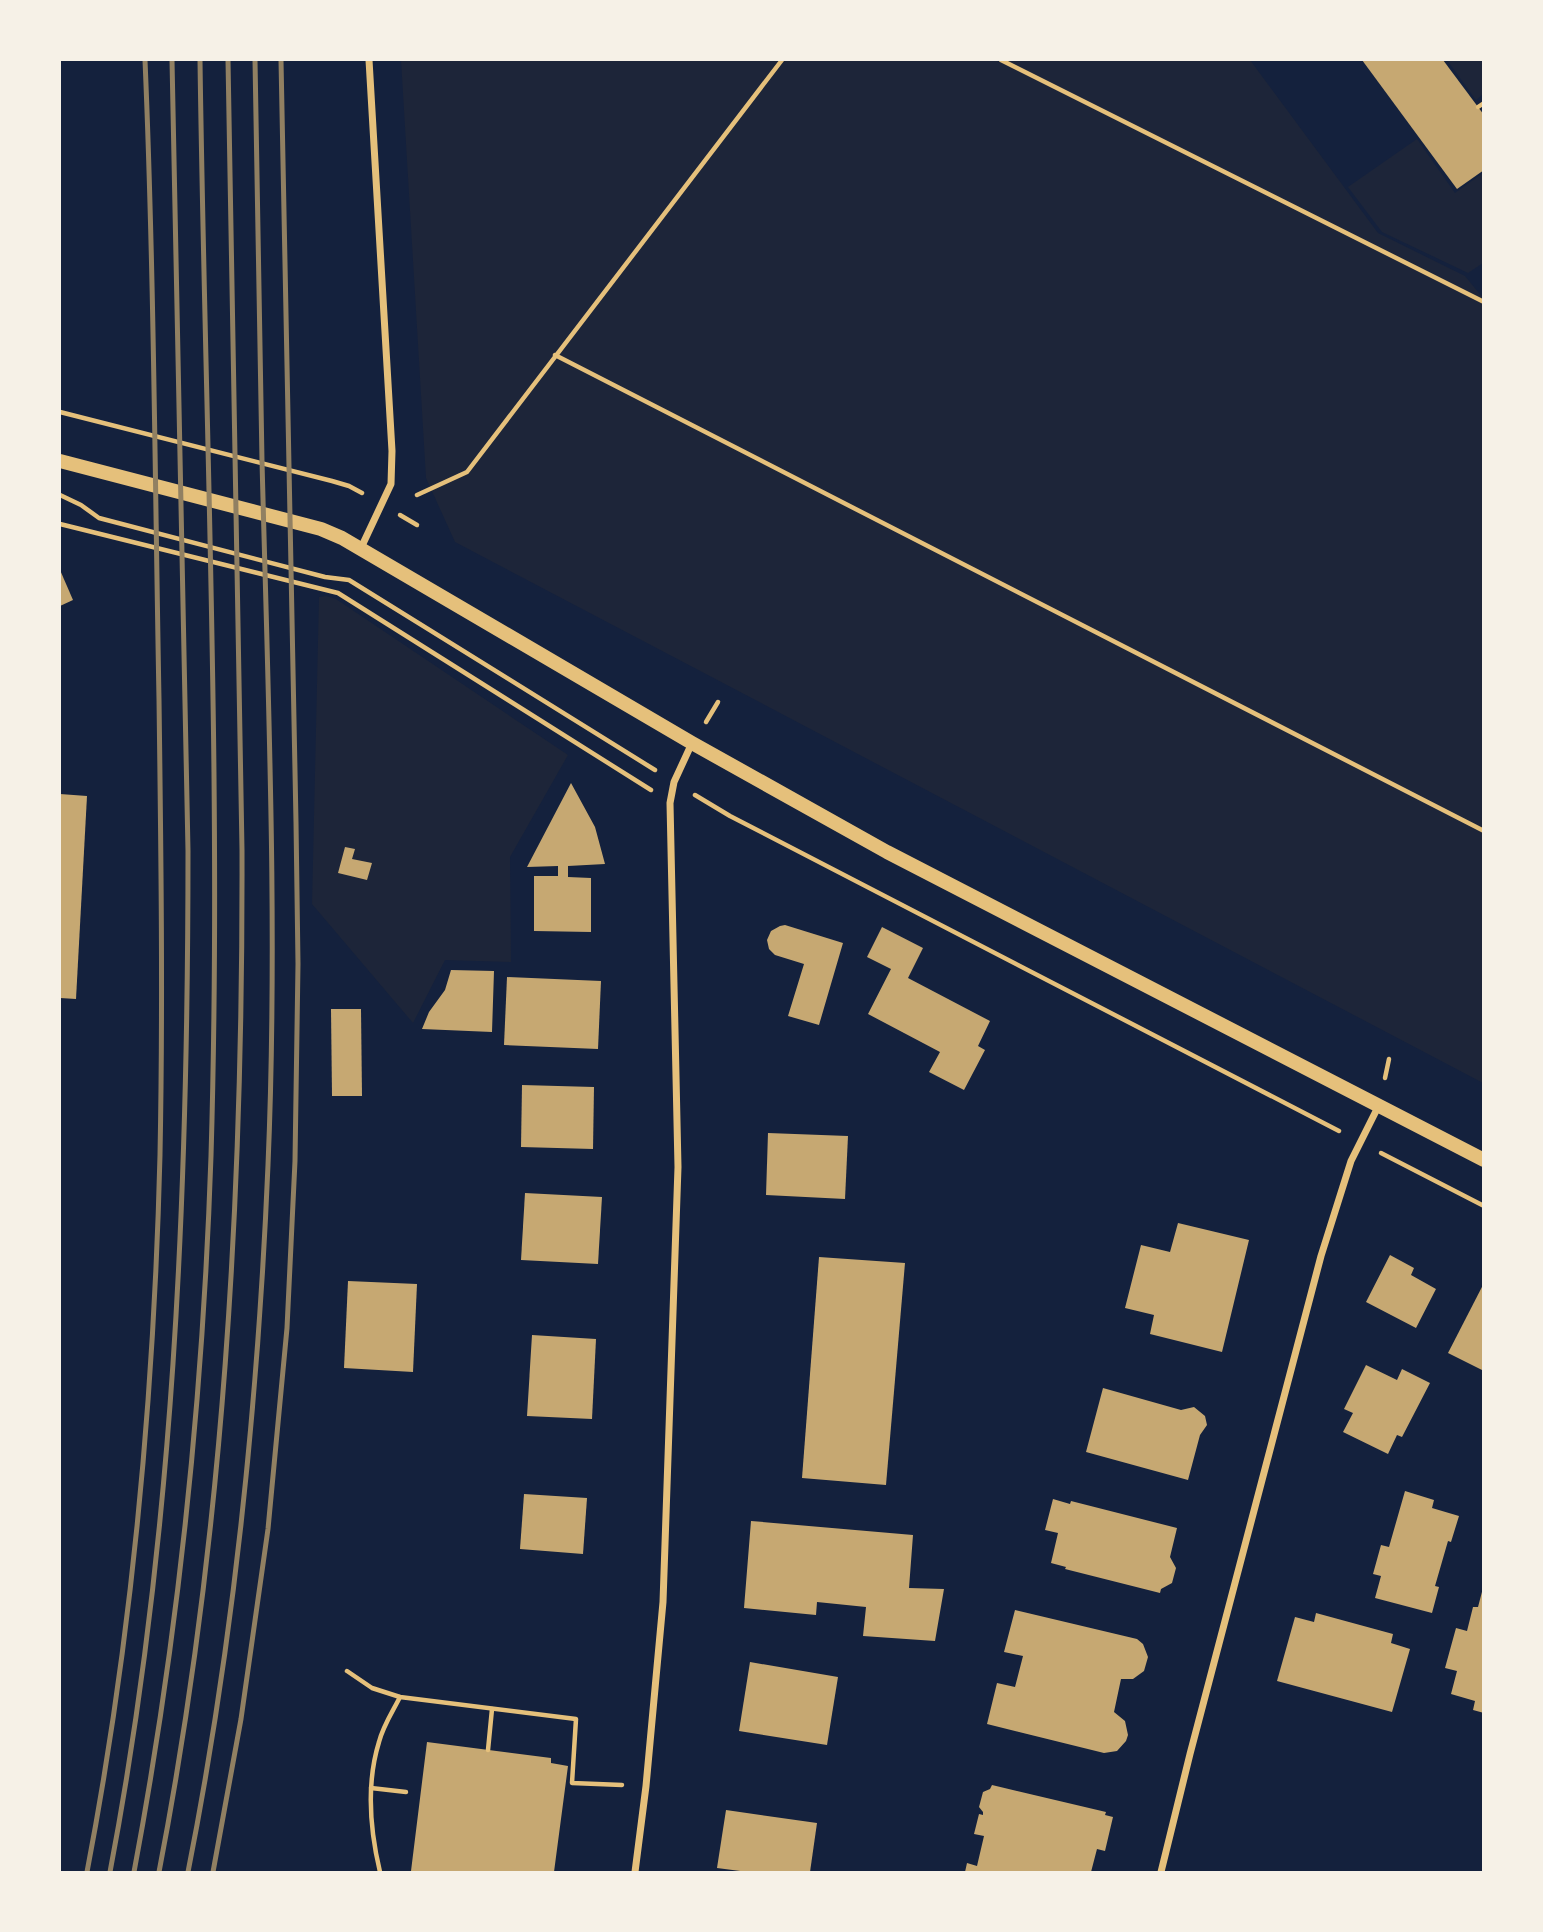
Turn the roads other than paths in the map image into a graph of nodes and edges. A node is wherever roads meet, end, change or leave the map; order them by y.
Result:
1 (369, 60) edge
2 (60, 461) edge
3 (362, 548) junction
4 (692, 743) junction
5 (1378, 1105) junction
6 (1483, 1160) edge
7 (635, 1872) edge
8 (1161, 1872) edge

1 - 3 street
2 - 3 main road
3 - 4 main road
4 - 5 main road
4 - 7 street
5 - 6 main road
5 - 8 street

